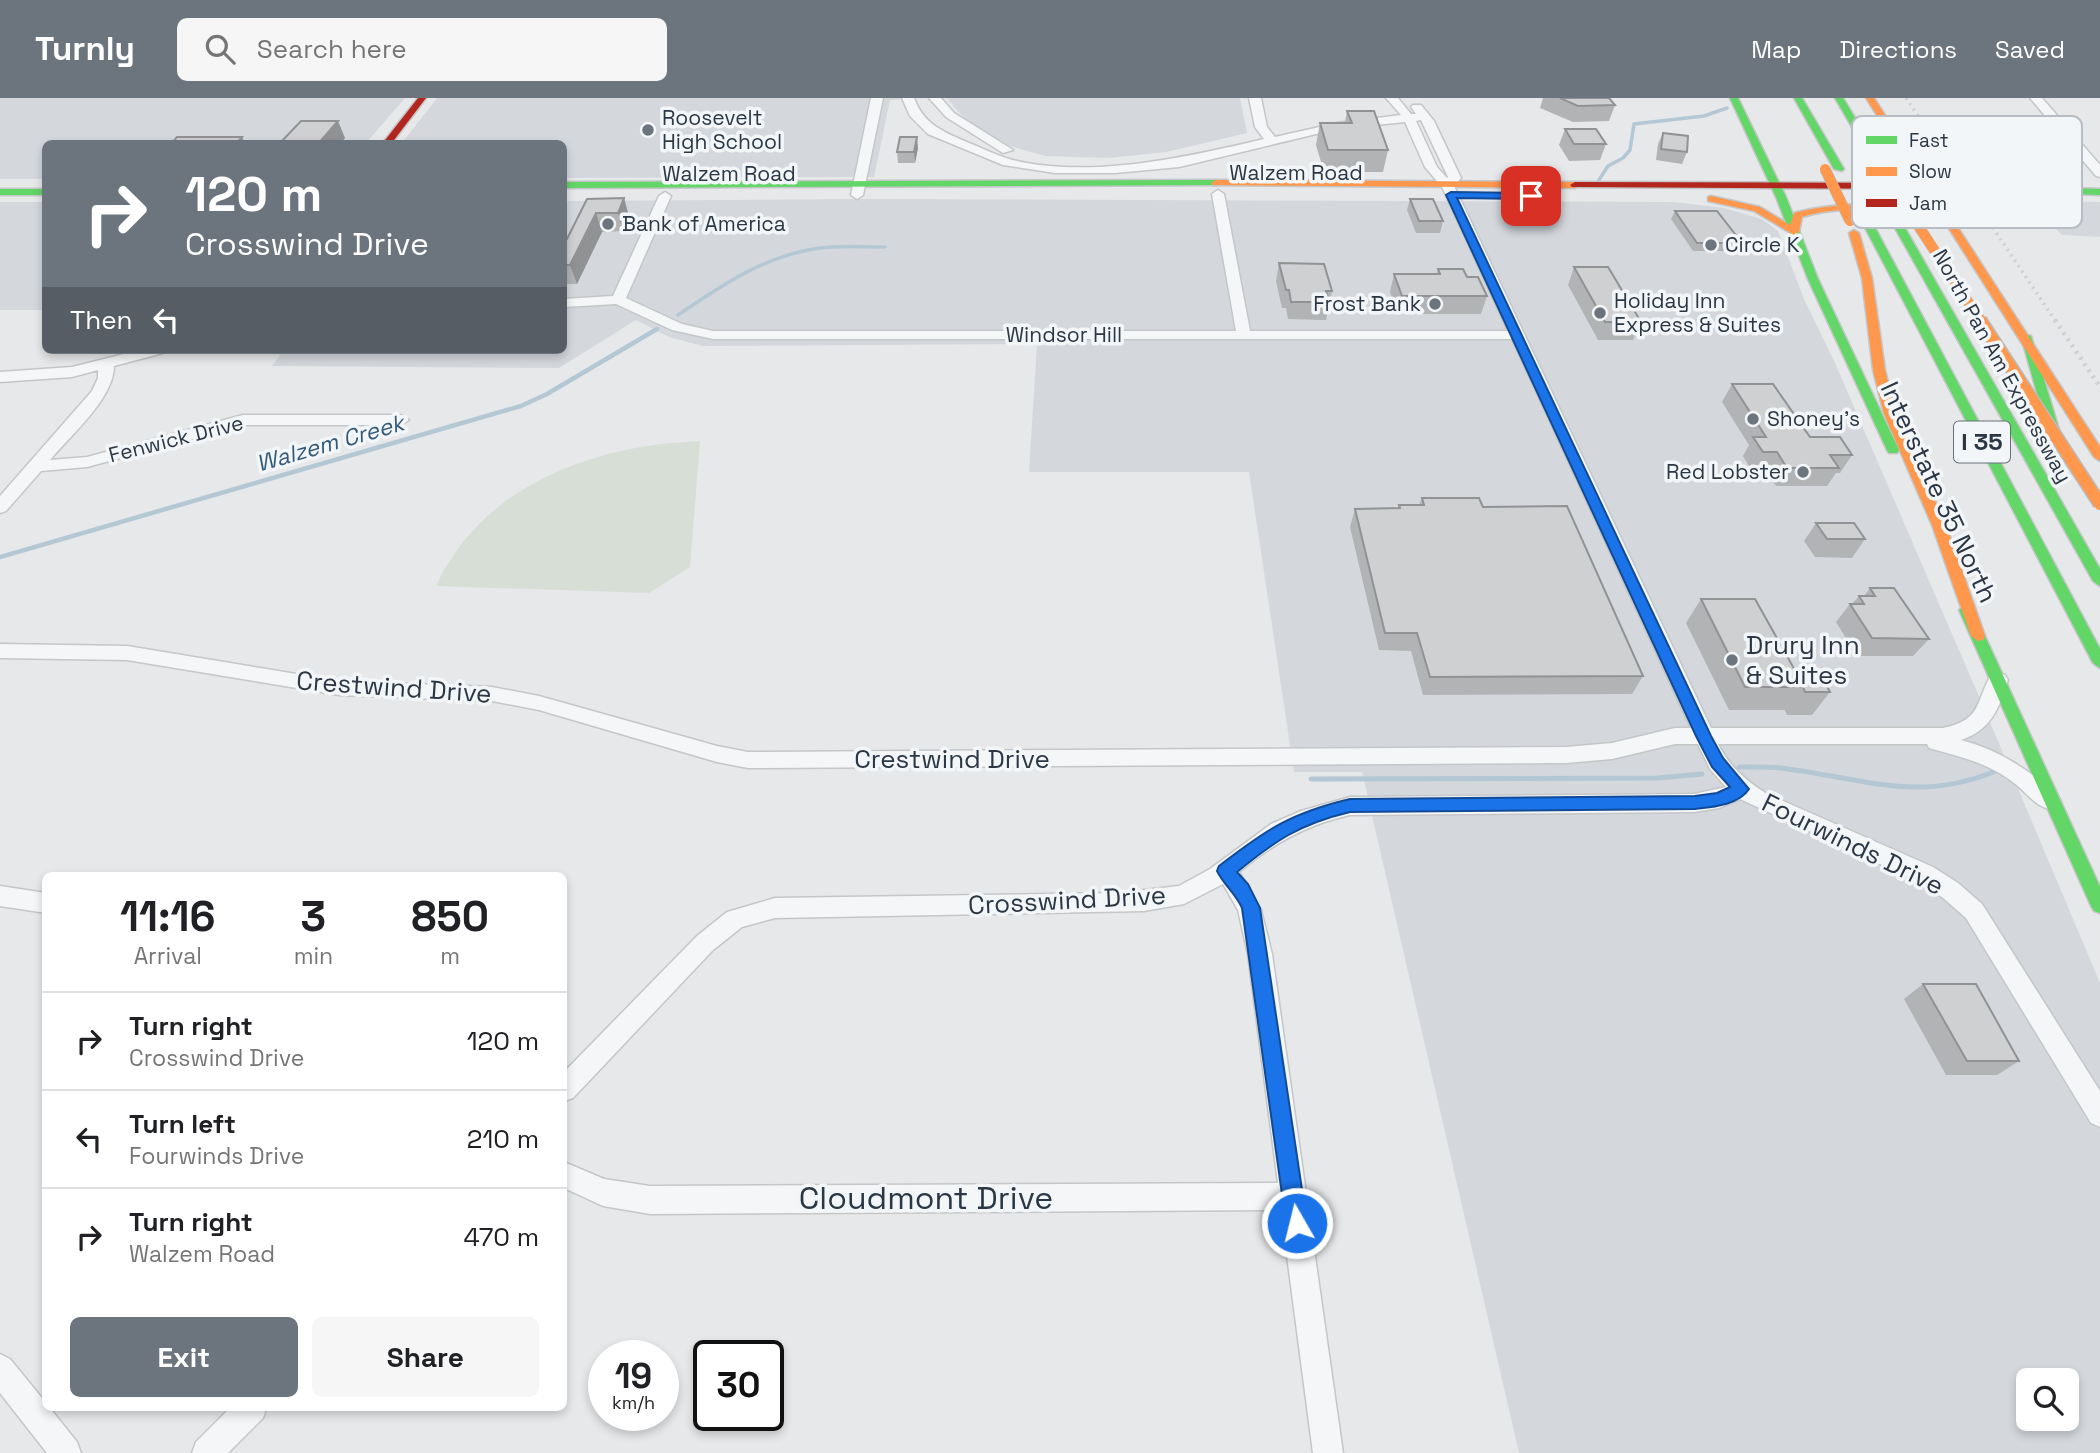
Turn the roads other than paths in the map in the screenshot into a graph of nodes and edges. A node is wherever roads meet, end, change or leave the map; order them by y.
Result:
1 (422, 98) edge
2 (877, 98) edge
3 (908, 98) edge
4 (935, 98) edge
5 (1255, 98) edge
6 (1392, 98) edge
7 (1734, 98) edge
8 (1798, 98) edge
9 (1828, 98) edge
10 (1839, 98) edge
11 (1870, 98) edge
12 (2036, 98) edge
13 (1413, 110) edge
14 (950, 115) junction
15 (1881, 116) edge
16 (2051, 116) edge
17 (920, 123) junction
18 (1852, 125) edge
19 (1268, 136) junction
20 (1852, 136) edge
21 (389, 140) edge
22 (2082, 152) edge
23 (1761, 155) junction
24 (1201, 159) junction
25 (2100, 173) edge
26 (1852, 175) edge
27 (1198, 182) junction
28 (758, 183) junction
29 (1302, 183) junction
30 (567, 185) edge
31 (858, 188) junction
32 (1449, 190) junction
33 (0, 192) edge
34 (42, 192) edge
35 (1694, 192) junction
36 (1778, 192) junction
37 (1852, 192) edge
38 (2082, 192) edge
39 (2100, 192) edge
40 (1218, 194) junction
41 (665, 195) junction
42 (567, 196) edge
43 (1852, 209) edge
44 (1852, 210) edge
45 (1859, 228) edge
46 (1862, 228) edge
47 (1900, 228) edge
48 (1913, 228) edge
49 (1954, 228) edge
50 (1794, 232) junction
51 (618, 300) junction
52 (567, 303) edge
53 (1244, 335) junction
54 (1517, 335) junction
55 (2026, 336) junction
56 (144, 354) edge
57 (106, 365) junction
58 (0, 377) edge
59 (401, 420) dead end
60 (2100, 457) edge
61 (35, 466) junction
62 (8, 488) edge
63 (2078, 500) dead end
64 (2100, 504) edge
65 (0, 508) edge
66 (2100, 581) edge
67 (1978, 636) junction
68 (0, 651) edge
69 (2100, 663) edge
70 (1998, 680) junction
71 (1703, 736) junction
72 (1913, 737) junction
73 (1741, 789) junction
74 (2057, 809) junction
75 (1225, 871) junction
76 (0, 896) edge
77 (42, 902) edge
78 (2100, 906) edge
79 (567, 1086) edge
80 (2100, 1114) edge
81 (567, 1176) edge
82 (1293, 1196) junction
83 (0, 1369) edge
84 (249, 1411) edge
85 (66, 1453) edge
86 (208, 1453) edge
87 (1328, 1453) edge

1 - 21 main road
2 - 31 street
3 - 17 street
4 - 14 street
5 - 19 street
6 - 13 street
7 - 23 main road, Interstate 35 North
8 - 43 main road, North Pan Am Expressway / I 35
9 - 20 main road, North Pan Am Expressway / I 35
10 - 18 main road
11 - 15 main road
12 - 16 street
13 - 19 street
13 - 32 street, Fourwinds Drive
14 - 17 street
14 - 19 street
17 - 24 street
19 - 24 street
22 - 25 street
23 - 26 main road
23 - 35 main road
23 - 36 main road, Interstate 35 North
24 - 27 street
27 - 29 main road, Walzem Road
27 - 31 main road, Walzem Road
28 - 30 main road, Walzem Road
28 - 31 main road, Walzem Road
28 - 41 main road
29 - 32 main road, Walzem Road
29 - 40 main road
31 - 40 main road, Walzem Road
31 - 41 main road, Walzem Road
32 - 35 main road, Walzem Road
32 - 40 main road, Walzem Road
32 - 54 street, Fourwinds Drive
33 - 34 main road
35 - 36 main road, Walzem Road
35 - 50 main road
36 - 37 main road, Walzem Road
36 - 50 main road, Interstate 35 North
38 - 39 main road, Walzem Road
40 - 53 street
41 - 42 main road, Walzem Road
41 - 51 street
44 - 50 main road
45 - 67 main road
46 - 69 main road, North Pan Am Expressway / I 35
47 - 66 main road, North Pan Am Expressway / I 35
48 - 64 main road, bridge
49 - 55 main road
50 - 67 main road, Interstate 35 North
51 - 52 street
51 - 53 street, Windsor Hill
53 - 54 street, Windsor Hill
54 - 71 street, Fourwinds Drive
55 - 60 main road
55 - 63 main road
56 - 57 street
57 - 58 street
57 - 61 street
59 - 61 street, Fenwick Drive
61 - 62 street
62 - 65 street
67 - 70 main road, Interstate 35 North
68 - 71 street, Crestwind Drive
70 - 72 street, Crestwind Drive
70 - 74 main road, Interstate 35 North
71 - 72 street, Crestwind Drive
71 - 73 street, Fourwinds Drive
72 - 74 street, Crestwind Drive
73 - 75 street, Crosswind Drive
73 - 80 street, Fourwinds Drive
74 - 78 main road, Interstate 35 North
75 - 79 street, Crosswind Drive
75 - 82 street
76 - 77 street
81 - 82 street, Cloudmont Drive
82 - 87 street
83 - 85 street
84 - 86 street

